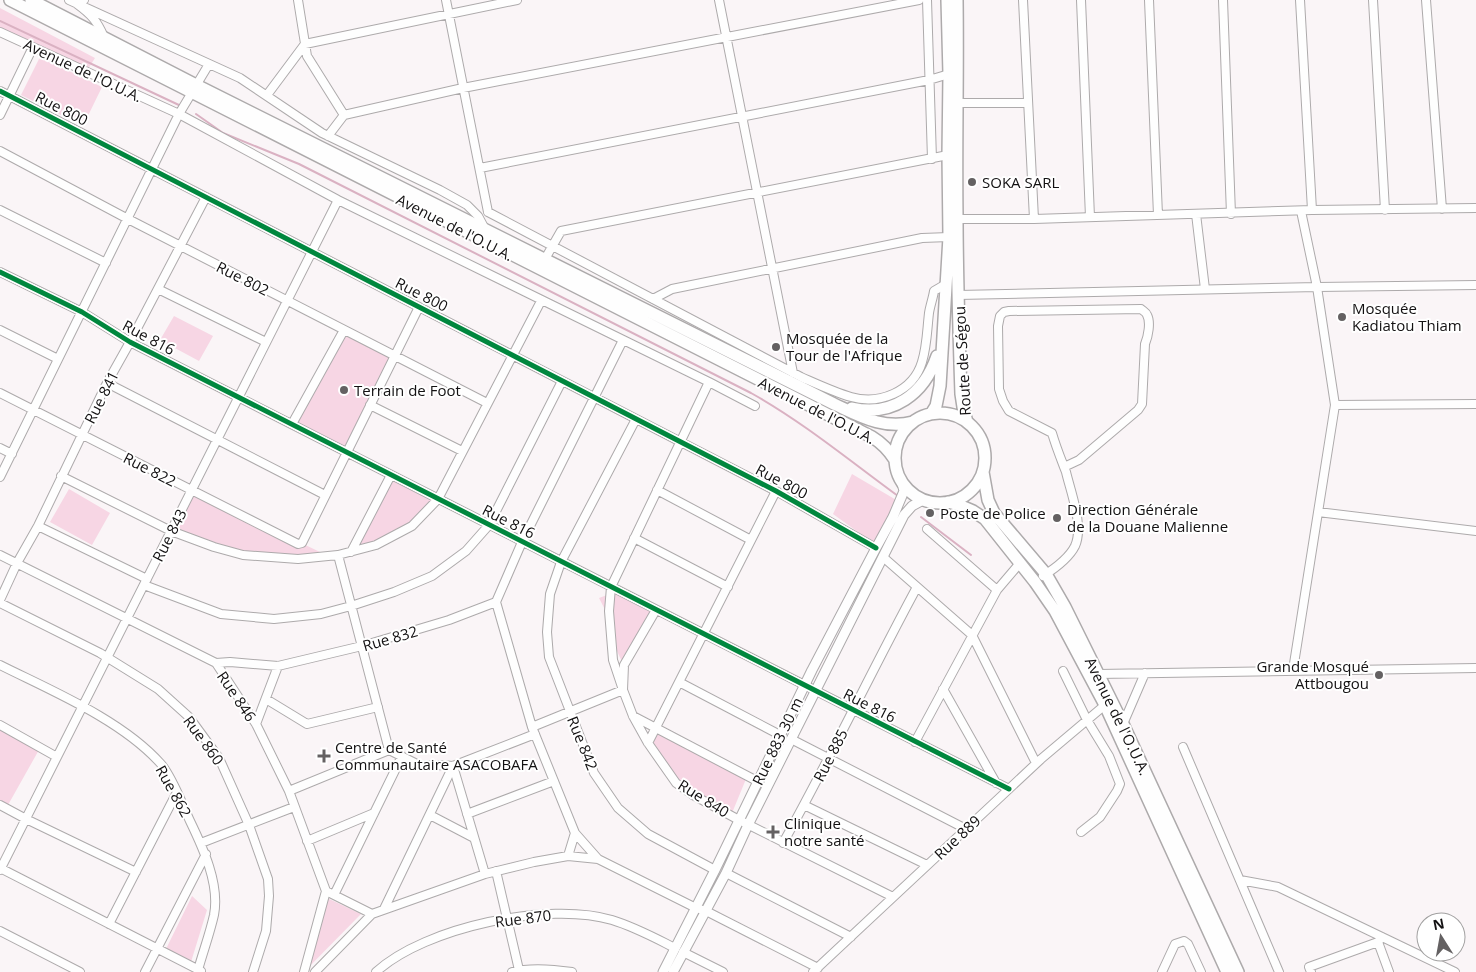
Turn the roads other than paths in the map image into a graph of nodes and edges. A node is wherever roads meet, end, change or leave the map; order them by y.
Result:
1 (10, 0) edge
2 (31, 0) edge
3 (69, 0) edge
4 (298, 0) edge
5 (446, 0) edge
6 (517, 0) edge
7 (719, 0) edge
8 (918, 0) edge
9 (927, 0) edge
10 (947, 0) edge
11 (957, 0) edge
12 (1023, 0) edge
13 (1081, 0) edge
14 (1149, 0) edge
15 (1223, 0) edge
16 (1300, 0) edge
17 (1373, 0) edge
18 (1426, 0) edge
19 (80, 2) edge
20 (448, 13) junction
21 (0, 32) edge
22 (726, 36) junction
23 (104, 37) junction
24 (305, 44) junction
25 (32, 48) junction
26 (210, 64) junction
27 (950, 74) junction
28 (929, 80) junction
29 (463, 88) junction
30 (194, 89) junction
31 (0, 91) edge
32 (267, 95) junction
33 (10, 96) junction
34 (957, 103) junction
35 (1028, 103) junction
36 (179, 114) junction
37 (0, 115) edge
38 (344, 115) junction
39 (742, 116) junction
40 (328, 136) junction
41 (0, 151) edge
42 (948, 155) junction
43 (932, 159) junction
44 (480, 168) junction
45 (152, 169) junction
46 (758, 193) junction
47 (206, 197) junction
48 (338, 200) junction
49 (1476, 208) edge
50 (1442, 209) junction
51 (0, 210) edge
52 (1312, 210) junction
53 (1386, 210) junction
54 (1302, 211) junction
55 (488, 212) junction
56 (1196, 214) junction
57 (1231, 214) junction
58 (1158, 215) junction
59 (478, 216) junction
60 (1090, 217) junction
61 (464, 218) junction
62 (1034, 218) junction
63 (128, 219) junction
64 (957, 219) junction
65 (485, 229) junction
66 (949, 237) junction
67 (180, 246) junction
68 (552, 246) junction
69 (312, 252) junction
70 (545, 259) junction
71 (106, 263) junction
72 (773, 268) junction
73 (0, 272) edge
74 (946, 284) junction
75 (1476, 285) edge
76 (1317, 286) junction
77 (158, 289) junction
78 (1205, 289) junction
79 (958, 295) junction
80 (653, 299) junction
81 (287, 300) junction
82 (542, 300) junction
83 (420, 307) junction
84 (82, 312) junction
85 (0, 330) edge
86 (344, 330) junction
87 (943, 333) junction
88 (623, 340) junction
89 (130, 342) junction
90 (266, 342) junction
91 (512, 355) junction
92 (395, 356) junction
93 (58, 359) junction
94 (793, 373) junction
95 (782, 377) junction
96 (801, 377) junction
97 (562, 381) junction
98 (709, 382) junction
99 (108, 383) junction
100 (0, 393) edge
101 (238, 397) junction
102 (594, 397) junction
103 (487, 403) junction
104 (834, 404) junction
105 (1476, 404) edge
106 (370, 405) junction
107 (1335, 405) junction
108 (755, 406) dead end
109 (34, 410) junction
110 (931, 414) junction
111 (636, 418) junction
112 (913, 422) junction
113 (967, 422) junction
114 (292, 424) junction
115 (82, 435) junction
116 (217, 440) junction
117 (680, 442) junction
118 (0, 448) edge
119 (462, 451) junction
120 (347, 452) junction
121 (12, 454) junction
122 (895, 460) junction
123 (1064, 467) junction
124 (983, 472) junction
125 (391, 475) junction
126 (61, 476) junction
127 (0, 477) edge
128 (902, 483) junction
129 (192, 490) junction
130 (657, 490) junction
131 (776, 491) junction
132 (325, 496) junction
133 (438, 499) junction
134 (923, 500) junction
135 (948, 502) junction
136 (1318, 512) junction
137 (489, 525) junction
138 (38, 526) junction
139 (927, 528) dead end
140 (1476, 531) edge
141 (171, 532) junction
142 (634, 538) junction
143 (751, 540) junction
144 (522, 542) junction
145 (876, 548) junction
146 (351, 552) junction
147 (0, 555) edge
148 (338, 555) junction
149 (883, 558) junction
150 (561, 562) junction
151 (17, 563) junction
152 (1020, 563) junction
153 (1046, 574) junction
154 (145, 582) junction
155 (1035, 582) junction
156 (611, 587) junction
157 (728, 587) junction
158 (917, 587) junction
159 (997, 590) junction
160 (0, 601) edge
161 (496, 602) junction
162 (351, 606) junction
163 (656, 610) junction
164 (127, 619) junction
165 (704, 634) junction
166 (972, 635) junction
167 (362, 646) junction
168 (107, 658) junction
169 (216, 663) junction
170 (0, 665) edge
171 (278, 666) junction
172 (1476, 668) edge
173 (812, 670) junction
174 (1294, 670) junction
175 (1063, 671) dead end
176 (1145, 673) junction
177 (1098, 674) junction
178 (823, 675) junction
179 (679, 682) junction
180 (804, 686) junction
181 (944, 689) junction
182 (623, 690) junction
183 (815, 691) junction
184 (266, 699) junction
185 (1104, 705) junction
186 (82, 707) junction
187 (378, 707) junction
188 (853, 710) junction
189 (570, 711) junction
190 (632, 716) junction
191 (1087, 720) junction
192 (256, 724) junction
193 (1123, 724) junction
194 (0, 725) edge
195 (656, 728) junction
196 (534, 730) junction
197 (780, 734) junction
198 (791, 739) junction
199 (915, 742) junction
200 (648, 743) junction
201 (1183, 747) dead end
202 (389, 750) junction
203 (57, 756) junction
204 (402, 756) junction
205 (829, 759) junction
206 (1036, 763) junction
207 (453, 766) junction
208 (554, 781) junction
209 (758, 781) junction
210 (996, 783) junction
211 (1008, 789) junction
212 (288, 791) junction
213 (177, 792) junction
214 (0, 805) edge
215 (804, 806) junction
216 (294, 807) junction
217 (374, 813) junction
218 (467, 814) junction
219 (430, 815) junction
220 (26, 819) junction
221 (739, 820) junction
222 (249, 825) junction
223 (748, 825) junction
224 (966, 829) junction
225 (1080, 832) dead end
226 (576, 833) junction
227 (474, 838) junction
228 (307, 841) junction
229 (200, 843) junction
230 (783, 843) junction
231 (206, 854) junction
232 (568, 856) junction
233 (598, 859) junction
234 (927, 865) junction
235 (0, 869) edge
236 (715, 870) junction
237 (496, 871) junction
238 (136, 872) junction
239 (726, 873) junction
240 (485, 874) junction
241 (1240, 880) junction
242 (330, 893) junction
243 (893, 897) junction
244 (696, 908) junction
245 (384, 909) junction
246 (706, 911) junction
247 (372, 914) junction
248 (507, 918) junction
249 (109, 924) junction
250 (0, 931) edge
251 (851, 937) junction
252 (1380, 939) junction
253 (157, 949) junction
254 (679, 950) junction
255 (816, 970) edge
256 (200, 971) edge
257 (516, 971) edge
258 (535, 971) edge
259 (80, 972) edge
260 (145, 972) edge
261 (253, 972) edge
262 (304, 972) edge
263 (314, 972) edge
264 (376, 972) edge
265 (572, 972) edge
266 (663, 972) edge
267 (674, 972) edge
268 (723, 972) edge
269 (1162, 972) edge
270 (1201, 972) edge
271 (1227, 972) edge
272 (1238, 972) edge
273 (1279, 972) edge
274 (1311, 972) edge
275 (1389, 972) edge
276 (1455, 972) edge

1 - 30 highway, Avenue de l'O.U.A.
2 - 23 highway, Avenue de l'O.U.A.
3 - 19 street, Avenue de l'O.U.A.
4 - 24 street
5 - 20 street
6 - 20 street
7 - 22 street
8 - 22 street
9 - 28 street
10 - 27 highway, Route de Ségou
11 - 34 highway, Route de Ségou
12 - 35 street
13 - 60 street
14 - 58 street
15 - 57 street
16 - 52 street
17 - 53 street
18 - 50 street
19 - 23 street
19 - 26 street, Avenue de l'O.U.A.
20 - 24 street
20 - 29 street
21 - 25 street, Avenue de l'O.U.A.
22 - 29 street
22 - 39 street
23 - 30 highway, Avenue de l'O.U.A.
24 - 32 street
24 - 38 street
25 - 33 street
25 - 36 street, Avenue de l'O.U.A.
26 - 30 street
26 - 32 street, Avenue de l'O.U.A.
27 - 28 street
27 - 42 highway, Route de Ségou
28 - 39 street
28 - 43 street
29 - 38 street
29 - 44 street
30 - 36 street
30 - 61 highway, Avenue de l'O.U.A.
30 - 122 highway, Avenue de l'O.U.A.
31 - 33 street, Rue 800
32 - 40 street, Avenue de l'O.U.A.
33 - 37 street
33 - 45 street, Rue 800
34 - 35 street
34 - 64 highway, Route de Ségou
35 - 62 street
36 - 45 street
36 - 48 street, Avenue de l'O.U.A.
38 - 40 street
39 - 44 street
39 - 46 street
40 - 59 street, Avenue de l'O.U.A.
41 - 63 street, Rue 802
42 - 43 street
42 - 66 highway, Route de Ségou
43 - 46 street
44 - 55 street
45 - 47 street, Rue 800
45 - 63 street
46 - 68 street
46 - 72 street
47 - 67 street, Rue 841
47 - 69 street, Rue 800
48 - 69 street, Rue 843
48 - 82 street, Avenue de l'O.U.A.
49 - 50 street
50 - 53 street
51 - 71 street
52 - 53 street
52 - 54 street
54 - 57 street
54 - 76 street
55 - 59 street
55 - 68 street, Avenue de l'O.U.A.
56 - 57 street
56 - 58 street
56 - 78 street
58 - 60 street
59 - 61 street
59 - 65 street, Avenue de l'O.U.A.
60 - 62 street
61 - 65 highway, Avenue de l'O.U.A.
62 - 64 street
63 - 67 street, Rue 802
63 - 71 street
64 - 79 highway, Route de Ségou
65 - 70 highway, Avenue de l'O.U.A.
66 - 72 street
66 - 74 highway, Route de Ségou
67 - 77 street, Rue 841
67 - 81 street, Rue 802
68 - 70 street
68 - 80 street, Avenue de l'O.U.A.
69 - 81 street, Rue 843
69 - 83 street, Rue 800
70 - 95 highway, Avenue de l'O.U.A.
71 - 84 street
72 - 80 street
72 - 94 street
73 - 84 street, Rue 816
74 - 87 highway, Route de Ségou
74 - 96 street, Avenue de l'O.U.A.
75 - 76 street
76 - 78 street
76 - 107 street
77 - 89 street, Rue 841
77 - 90 street
78 - 79 street
79 - 113 highway, Route de Ségou
80 - 94 street, Avenue de l'O.U.A.
81 - 86 street, Rue 802
81 - 90 street, Rue 843
82 - 88 street, Avenue de l'O.U.A.
82 - 91 street
83 - 91 street, Rue 800
83 - 92 street
84 - 89 street, Rue 816
84 - 93 street
85 - 93 street
86 - 92 street, Rue 802
86 - 114 street
87 - 104 highway
87 - 110 highway, Route de Ségou
88 - 98 street, Avenue de l'O.U.A.
88 - 102 street
89 - 99 street, Rue 841
89 - 101 street, Rue 816
90 - 101 street, Rue 843
91 - 97 street, Rue 800
91 - 103 street
92 - 103 street, Rue 802
92 - 106 street
93 - 109 street
94 - 96 street, Avenue de l'O.U.A.
95 - 96 street
95 - 104 highway, Avenue de l'O.U.A.
97 - 102 street, Rue 800
97 - 137 street
98 - 108 street, Avenue de l'O.U.A.
98 - 117 street, Rue 840
99 - 115 street, Rue 841
99 - 116 street
100 - 109 street, Rue 822
101 - 114 street, Rue 816
101 - 116 street, Rue 843
102 - 111 street, Rue 800
102 - 144 street
103 - 119 street
104 - 112 highway, Avenue de l'O.U.A.
105 - 107 street
106 - 119 street
106 - 120 street
107 - 136 street
109 - 115 street, Rue 822
109 - 121 street
110 - 112 highway
110 - 113 highway, Route de Ségou
111 - 117 street, Rue 800
111 - 150 street, Rue 842
112 - 122 highway
113 - 124 highway
114 - 120 street, Rue 816
115 - 126 street, Rue 841
115 - 129 street, Rue 822
116 - 129 street, Rue 843
116 - 132 street
117 - 130 street, Rue 840
117 - 131 street, Rue 800
118 - 121 street
119 - 133 street
120 - 125 street, Rue 816
120 - 132 street
121 - 127 street
122 - 128 highway
123 - 123 street
123 - 153 street
124 - 135 highway
124 - 153 highway, Avenue de l'O.U.A.
125 - 133 street, Rue 816
125 - 146 street
126 - 138 street, Rue 841
126 - 141 street
128 - 134 highway
128 - 145 main road, Rue 883 30 m
129 - 132 street, Rue 822
129 - 141 street, Rue 843
130 - 142 street, Rue 840
130 - 143 street
131 - 143 street
131 - 145 street, Rue 800
133 - 137 street, Rue 816
133 - 146 street
134 - 135 highway
134 - 149 main road
135 - 152 highway, Avenue de l'O.U.A.
136 - 140 street
136 - 174 street
137 - 144 street, Rue 816
137 - 162 street
138 - 151 street, Rue 841
138 - 154 street
139 - 159 street
141 - 148 street
141 - 154 street, Rue 843
142 - 156 street, Rue 840
142 - 157 street
143 - 157 street
144 - 150 street, Rue 816
144 - 161 street
145 - 173 main road, Rue 883 30 m
146 - 148 street
147 - 151 street, Rue 846
148 - 162 street
149 - 158 street
149 - 178 main road
150 - 156 street, Rue 816
150 - 189 street, Rue 842
151 - 160 street, Rue 841
151 - 164 street, Rue 846
152 - 155 highway, Avenue de l'O.U.A.
152 - 159 street
153 - 155 street
153 - 177 highway, Avenue de l'O.U.A.
154 - 162 street
154 - 164 street, Rue 843
155 - 185 highway, Avenue de l'O.U.A.
156 - 163 street, Rue 816
156 - 182 street, Rue 840
157 - 165 street
158 - 166 street
158 - 188 street, Rue 885
159 - 166 street
160 - 168 street, Rue 860
161 - 167 street, Rue 832
161 - 196 street
162 - 167 street
163 - 165 street, Rue 816
163 - 182 street
164 - 168 street, Rue 843
164 - 169 street, Rue 846
165 - 179 street
165 - 180 street, Rue 816
166 - 181 street
166 - 206 street
167 - 171 street, Rue 832
167 - 187 street
168 - 186 street, Rue 843
168 - 222 street, Rue 860
169 - 171 street, Rue 832
169 - 192 street, Rue 846
170 - 186 street, Rue 862
171 - 184 street
172 - 174 street
173 - 178 street
173 - 180 main road, Rue 883 30 m
174 - 176 street
175 - 191 street
176 - 177 street
176 - 193 street
177 - 193 highway, Avenue de l'O.U.A.
178 - 183 main road
179 - 195 street
179 - 197 street
180 - 183 street, Rue 816
180 - 197 main road, Rue 883 30 m
181 - 199 street
181 - 210 street
182 - 189 street
182 - 190 street, Rue 840
183 - 188 street, Rue 816
183 - 198 main road
184 - 187 street
184 - 192 street
185 - 191 street, Rue 889
185 - 271 highway, Avenue de l'O.U.A.
186 - 203 street, Rue 843
186 - 213 street, Rue 862
187 - 202 street
188 - 199 street, Rue 816
188 - 205 street, Rue 885
189 - 196 street
189 - 236 street, Rue 842
190 - 195 street
190 - 200 street, Rue 840
191 - 206 street, Rue 889
191 - 225 street
192 - 212 street, Rue 846
193 - 272 highway, Avenue de l'O.U.A.
194 - 203 street
195 - 200 street
195 - 209 street
196 - 207 street
196 - 208 street
197 - 209 main road, Rue 883 30 m
198 - 205 street
198 - 223 main road
199 - 210 street, Rue 816
200 - 221 street, Rue 840
201 - 241 street
202 - 204 street
202 - 212 street
203 - 220 street, Rue 843
204 - 207 street
204 - 217 street
205 - 215 street, Rue 885
205 - 224 street
206 - 211 street, Rue 889
207 - 218 street
207 - 219 street
208 - 218 street
208 - 226 street
209 - 221 main road, Rue 883 30 m
210 - 211 street, Rue 816
211 - 224 street, Rue 889
212 - 216 street, Rue 846
213 - 229 street, Rue 862
213 - 238 street
214 - 220 street
215 - 230 street, Rue 885
215 - 234 street
216 - 222 street
216 - 228 street, Rue 846
217 - 228 street
217 - 242 street
218 - 227 street
219 - 227 street
219 - 245 street
220 - 235 street, Rue 843
220 - 238 street
221 - 223 street, Rue 840
221 - 236 main road, Rue 883 30 m
222 - 229 street
222 - 261 street, Rue 860
223 - 230 street, Rue 840
223 - 239 main road
224 - 234 street, Rue 889
226 - 232 street
226 - 233 street
227 - 240 street
228 - 242 street, Rue 846
229 - 231 street, Rue 862
230 - 243 street, Rue 840
231 - 253 street
231 - 256 street, Rue 862
232 - 233 street
232 - 237 street
233 - 244 street
234 - 243 street, Rue 889
235 - 249 street
236 - 244 main road, Rue 883 30 m
237 - 240 street
237 - 248 street
238 - 249 street
239 - 246 main road
239 - 251 street
240 - 245 street
241 - 252 street
241 - 273 street
242 - 247 street
242 - 262 street
243 - 251 street, Rue 889
244 - 246 street
244 - 254 main road, Rue 883 30 m
245 - 247 street
246 - 254 main road
246 - 255 street
247 - 263 street
248 - 254 street, Rue 870
248 - 257 street
248 - 264 street, Rue 870
249 - 253 street
250 - 259 street
251 - 255 street, Rue 889
252 - 274 street
252 - 275 street
252 - 276 street
253 - 256 street
253 - 260 street
254 - 266 main road, Rue 883 30 m
254 - 267 main road
254 - 268 street, Rue 870
257 - 258 street
258 - 265 street
269 - 270 street

